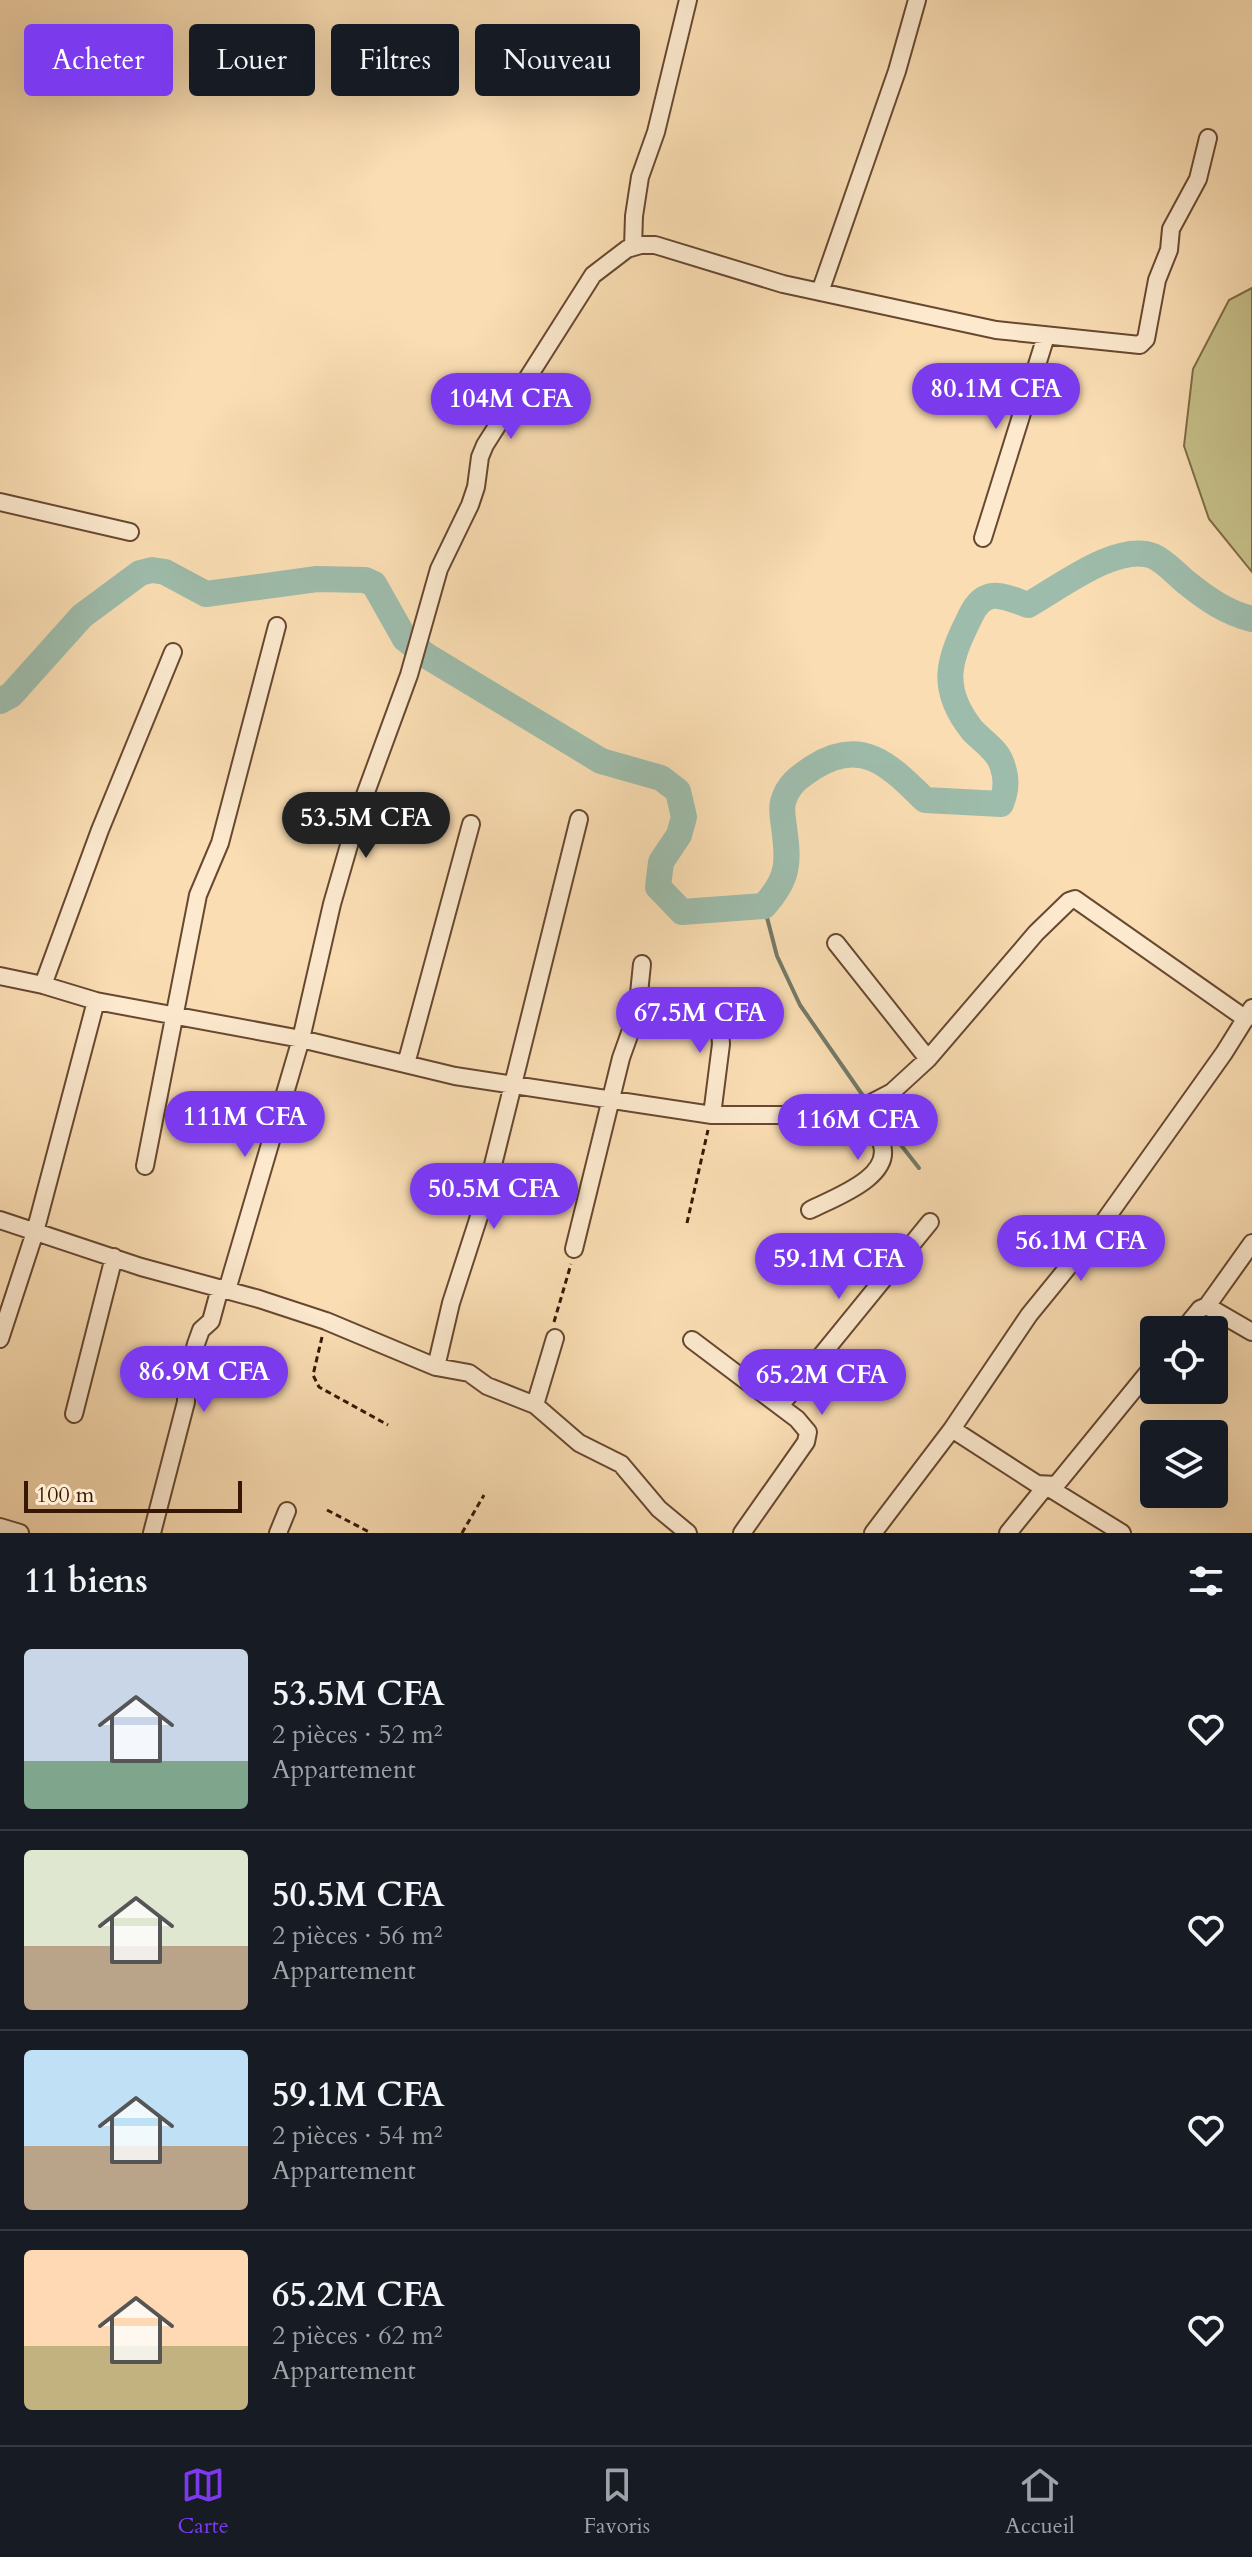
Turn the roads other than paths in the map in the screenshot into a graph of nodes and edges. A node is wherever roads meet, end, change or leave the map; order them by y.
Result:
1 (688, 0) edge
2 (917, 0) edge
3 (1208, 138) dead end
4 (633, 247) junction
5 (820, 292) junction
6 (1046, 336) junction
7 (0, 502) edge
8 (130, 532) dead end
9 (983, 538) dead end
10 (277, 626) dead end
11 (173, 652) dead end
12 (579, 819) dead end
13 (471, 824) dead end
14 (836, 943) dead end
15 (642, 964) dead end
16 (0, 976) edge
17 (43, 985) junction
18 (718, 997) dead end
19 (96, 1001) junction
20 (1249, 1013) edge
21 (175, 1016) junction
22 (301, 1039) junction
23 (928, 1059) junction
24 (406, 1064) junction
25 (513, 1086) junction
26 (612, 1102) junction
27 (858, 1105) junction
28 (712, 1115) junction
29 (145, 1166) dead end
30 (810, 1210) dead end
31 (0, 1220) edge
32 (930, 1222) dead end
33 (35, 1232) junction
34 (1252, 1243) edge
35 (574, 1249) road end
36 (114, 1257) junction
37 (223, 1289) junction
38 (1207, 1306) junction
39 (1194, 1316) edge
40 (1252, 1332) edge
41 (555, 1338) road end
42 (0, 1339) edge
43 (692, 1340) dead end
44 (436, 1367) junction
45 (1140, 1382) edge
46 (535, 1405) junction
47 (780, 1406) junction
48 (74, 1414) dead end
49 (952, 1429) junction
50 (1046, 1486) junction
51 (287, 1511) dead end
52 (0, 1527) edge
53 (20, 1533) edge
54 (152, 1533) edge
55 (278, 1533) edge
56 (688, 1533) edge
57 (742, 1533) edge
58 (873, 1533) edge
59 (1008, 1533) edge
60 (1122, 1533) edge

1 - 4 street
2 - 5 street
3 - 6 street
4 - 5 street
4 - 22 street
5 - 6 street
6 - 9 street
7 - 8 street
10 - 21 street
11 - 17 street
12 - 25 street
13 - 24 street
14 - 23 street
15 - 26 street
16 - 17 street
17 - 19 street
18 - 28 street
19 - 21 street
19 - 33 street
20 - 23 street
20 - 49 street
21 - 22 street
21 - 29 street
22 - 24 street
22 - 37 street
23 - 27 street
24 - 25 street
25 - 26 street
25 - 44 street
26 - 28 street
26 - 35 street
27 - 28 street
27 - 30 street
31 - 33 street
32 - 47 street
33 - 36 street
33 - 42 street
34 - 38 street
36 - 37 street
36 - 48 street
37 - 44 street
37 - 54 street
38 - 39 street
38 - 40 street
41 - 46 street
43 - 47 street
44 - 46 street
45 - 50 street
46 - 56 street
47 - 57 street
49 - 50 street
49 - 58 street
50 - 59 street
50 - 60 street
51 - 55 street
52 - 53 street

